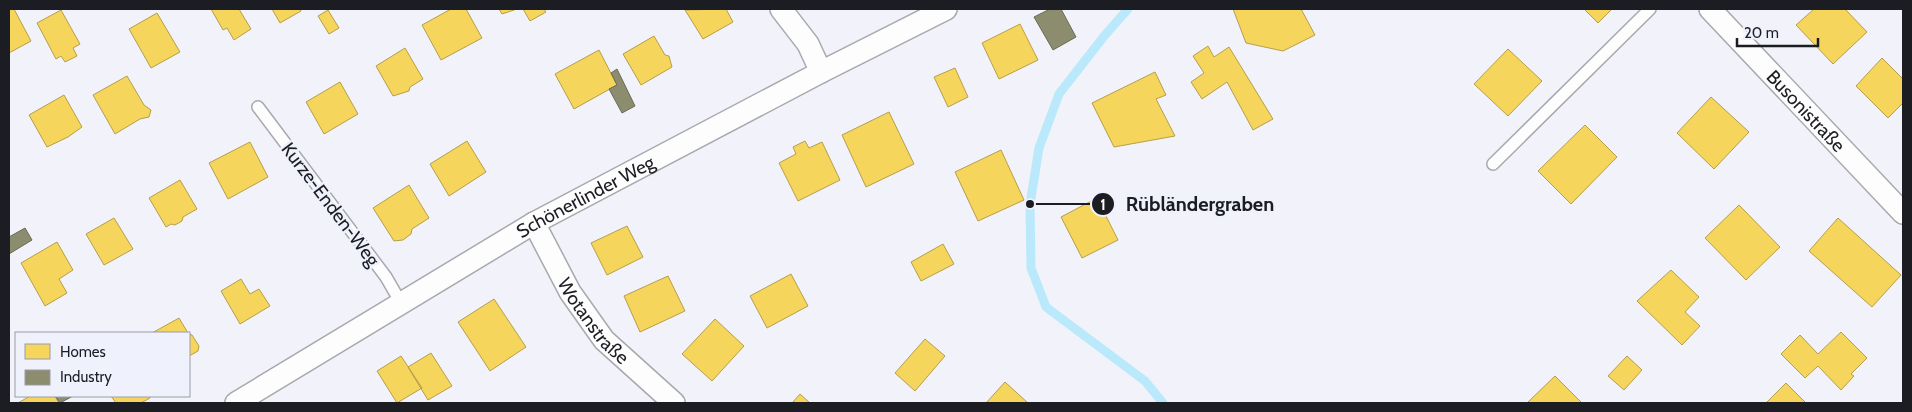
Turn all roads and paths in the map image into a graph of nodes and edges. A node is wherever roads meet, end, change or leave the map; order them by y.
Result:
1 (781, 9) edge
2 (946, 9) edge
3 (1650, 9) edge
4 (1710, 9) edge
5 (821, 72) junction
6 (258, 107) dead end
7 (1493, 164) dead end
8 (1903, 213) edge
9 (534, 223) junction
10 (401, 303) junction
11 (236, 403) edge
12 (674, 403) edge

1 - 5 street
2 - 5 street, Schönerlinder Weg
3 - 7 lane
4 - 8 street, Busonistraße
5 - 9 street, Schönerlinder Weg
6 - 10 lane, Kurze-Enden-Weg
9 - 10 street, Schönerlinder Weg
9 - 12 street, Wotanstraße
10 - 11 street, Schönerlinder Weg

